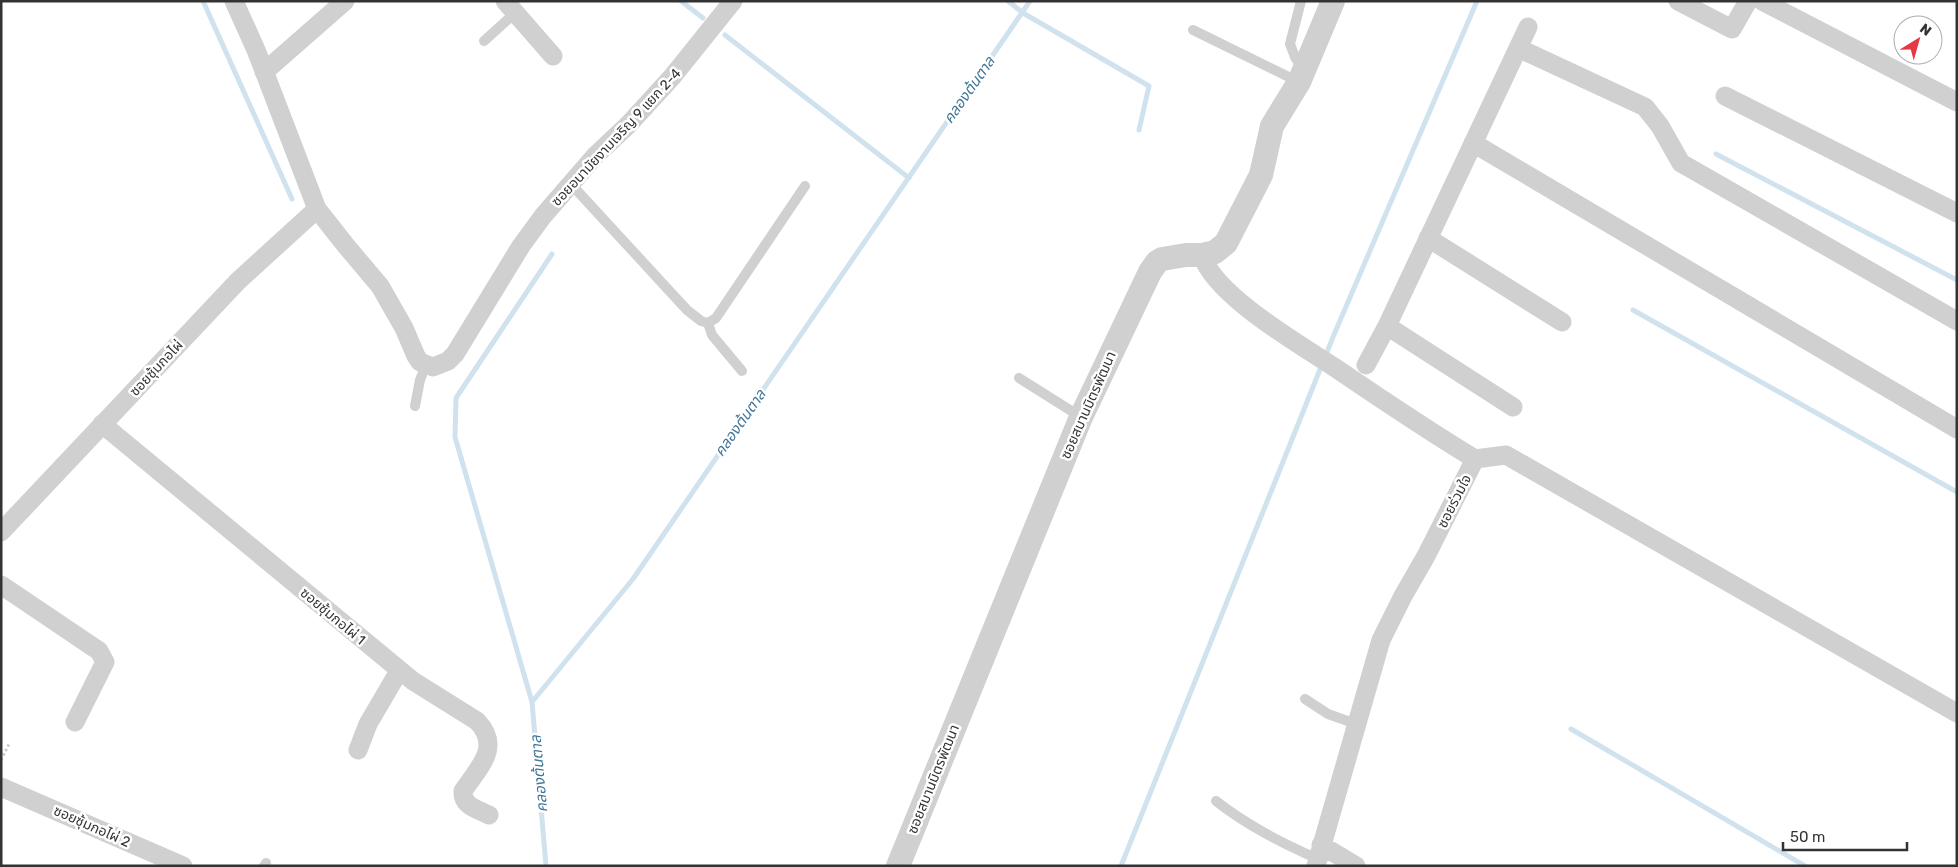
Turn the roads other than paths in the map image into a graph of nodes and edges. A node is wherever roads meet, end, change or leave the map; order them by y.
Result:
1 (234, 1) edge
2 (345, 1) edge
3 (734, 1) edge
4 (1301, 1) edge
5 (1333, 1) edge
6 (1678, 1) edge
7 (1748, 1) edge
8 (1762, 1) edge
9 (510, 7) edge
10 (1528, 27) dead end
11 (1193, 30) dead end
12 (484, 41) dead end
13 (1518, 48) junction
14 (553, 56) dead end
15 (264, 72) junction
16 (1301, 76) junction
17 (1725, 96) dead end
18 (1957, 102) edge
19 (1474, 143) junction
20 (570, 183) junction
21 (805, 186) dead end
22 (317, 209) junction
23 (1957, 212) edge
24 (1428, 238) junction
25 (1202, 255) junction
26 (1957, 321) edge
27 (1562, 322) dead end
28 (708, 323) junction
29 (1387, 326) junction
30 (426, 365) junction
31 (1366, 365) dead end
32 (742, 372) dead end
33 (1019, 378) dead end
34 (416, 406) dead end
35 (1513, 407) dead end
36 (1081, 417) junction
37 (102, 424) junction
38 (1957, 429) edge
39 (1475, 459) junction
40 (1, 532) edge
41 (1, 585) edge
42 (399, 671) junction
43 (1305, 700) dead end
44 (1957, 713) edge
45 (75, 722) dead end
46 (1356, 724) junction
47 (358, 750) dead end
48 (1, 787) edge
49 (1216, 801) dead end
50 (489, 815) dead end
51 (1319, 857) edge
52 (183, 866) edge
53 (898, 866) edge
54 (1356, 866) edge

1 - 15 street
2 - 15 street
3 - 20 street, ซอยอนามัยงามเจริญ 9 แยก 2-4
4 - 16 lane
5 - 16 street, ซอยสมานมิตรพัฒนา
6 - 7 street
8 - 18 street
9 - 12 lane
9 - 14 street
10 - 13 street
11 - 16 lane
13 - 19 street
13 - 26 street
15 - 22 street
16 - 25 street, ซอยสมานมิตรพัฒนา
17 - 23 street
19 - 24 street
19 - 38 street
20 - 28 lane
20 - 30 street, ซอยอนามัยงามเจริญ 9 แยก 2-4
21 - 28 lane
22 - 30 street
22 - 37 street, ซอยซุ้มกอไผ่
24 - 27 street
24 - 29 street
25 - 36 street, ซอยสมานมิตรพัฒนา
25 - 39 street, ซอยร่วมใจ
28 - 32 lane
29 - 31 street
29 - 35 street
30 - 34 lane
33 - 36 lane
36 - 53 street, ซอยสมานมิตรพัฒนา
37 - 40 street, ซอยซุ้มกอไผ่
37 - 42 street, ซอยซุ้มกอไผ่ 1
39 - 44 street
39 - 46 street, ซอยร่วมใจ
41 - 45 street
42 - 47 street
42 - 50 street, ซอยซุ้มกอไผ่ 1
43 - 46 lane
46 - 51 street, ซอยร่วมใจ
48 - 52 street, ซอยซุ้มกอไผ่ 2
49 - 51 lane
51 - 54 street

